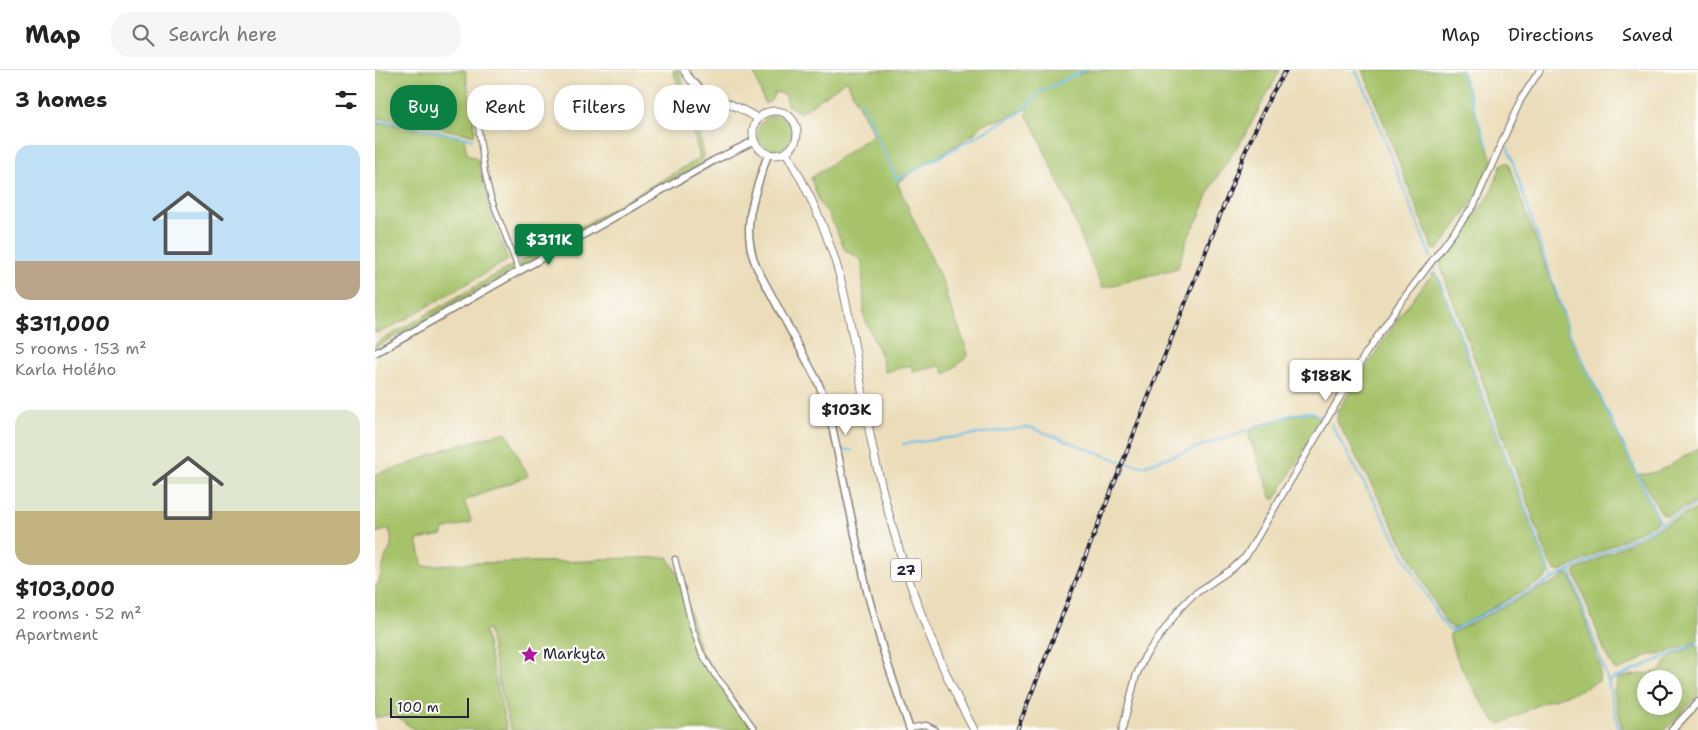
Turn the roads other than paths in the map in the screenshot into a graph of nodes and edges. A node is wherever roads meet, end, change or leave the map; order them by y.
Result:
1 (684, 70) edge
2 (1540, 70) edge
3 (758, 120) junction
4 (479, 130) edge
5 (754, 141) junction
6 (787, 152) junction
7 (768, 154) junction
8 (519, 271) junction
9 (375, 353) edge
10 (675, 559) dead end
11 (1698, 702) edge
12 (909, 729) edge
13 (755, 730) edge
14 (936, 730) edge
15 (974, 730) edge
16 (1122, 730) edge
17 (1672, 730) edge

1 - 3 main road
2 - 16 street
3 - 5 main road
3 - 6 main road
4 - 8 street
5 - 7 main road
5 - 8 main road
6 - 7 main road
6 - 15 main road, 27
7 - 12 main road
8 - 9 main road
10 - 13 street
11 - 17 main road
12 - 14 street

